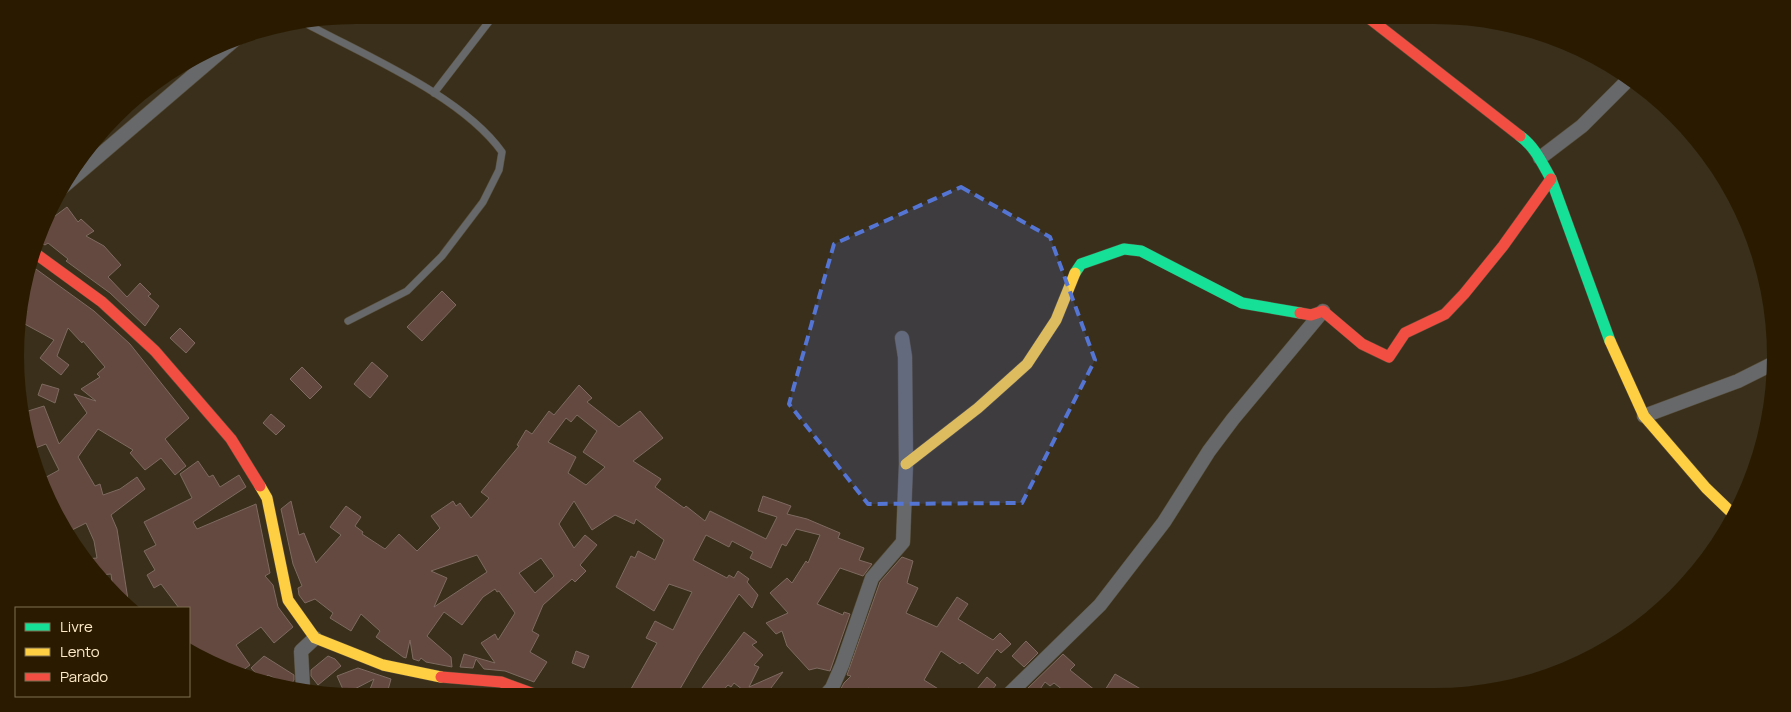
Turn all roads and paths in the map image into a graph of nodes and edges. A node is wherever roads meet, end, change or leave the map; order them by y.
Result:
1 (487, 24) edge
2 (1376, 24) edge
3 (311, 27) edge
4 (218, 54) edge
5 (1625, 83) edge
6 (434, 93) junction
7 (1540, 158) junction
8 (78, 174) edge
9 (1551, 179) junction
10 (39, 256) edge
11 (1323, 311) junction
12 (348, 321) dead end
13 (902, 338) dead end
14 (1767, 366) edge
15 (1644, 416) junction
16 (906, 464) junction
17 (1729, 510) edge
18 (315, 638) junction
19 (303, 684) edge
20 (519, 688) edge
21 (832, 688) edge
22 (1015, 688) edge

1 - 6 lane
2 - 7 street
3 - 6 lane
4 - 8 street
5 - 7 street
6 - 12 lane
7 - 9 street
9 - 11 street
9 - 15 street
10 - 18 street
11 - 16 street
11 - 22 street
13 - 16 street
14 - 15 street
15 - 17 street
16 - 21 street
18 - 19 street
18 - 20 street

